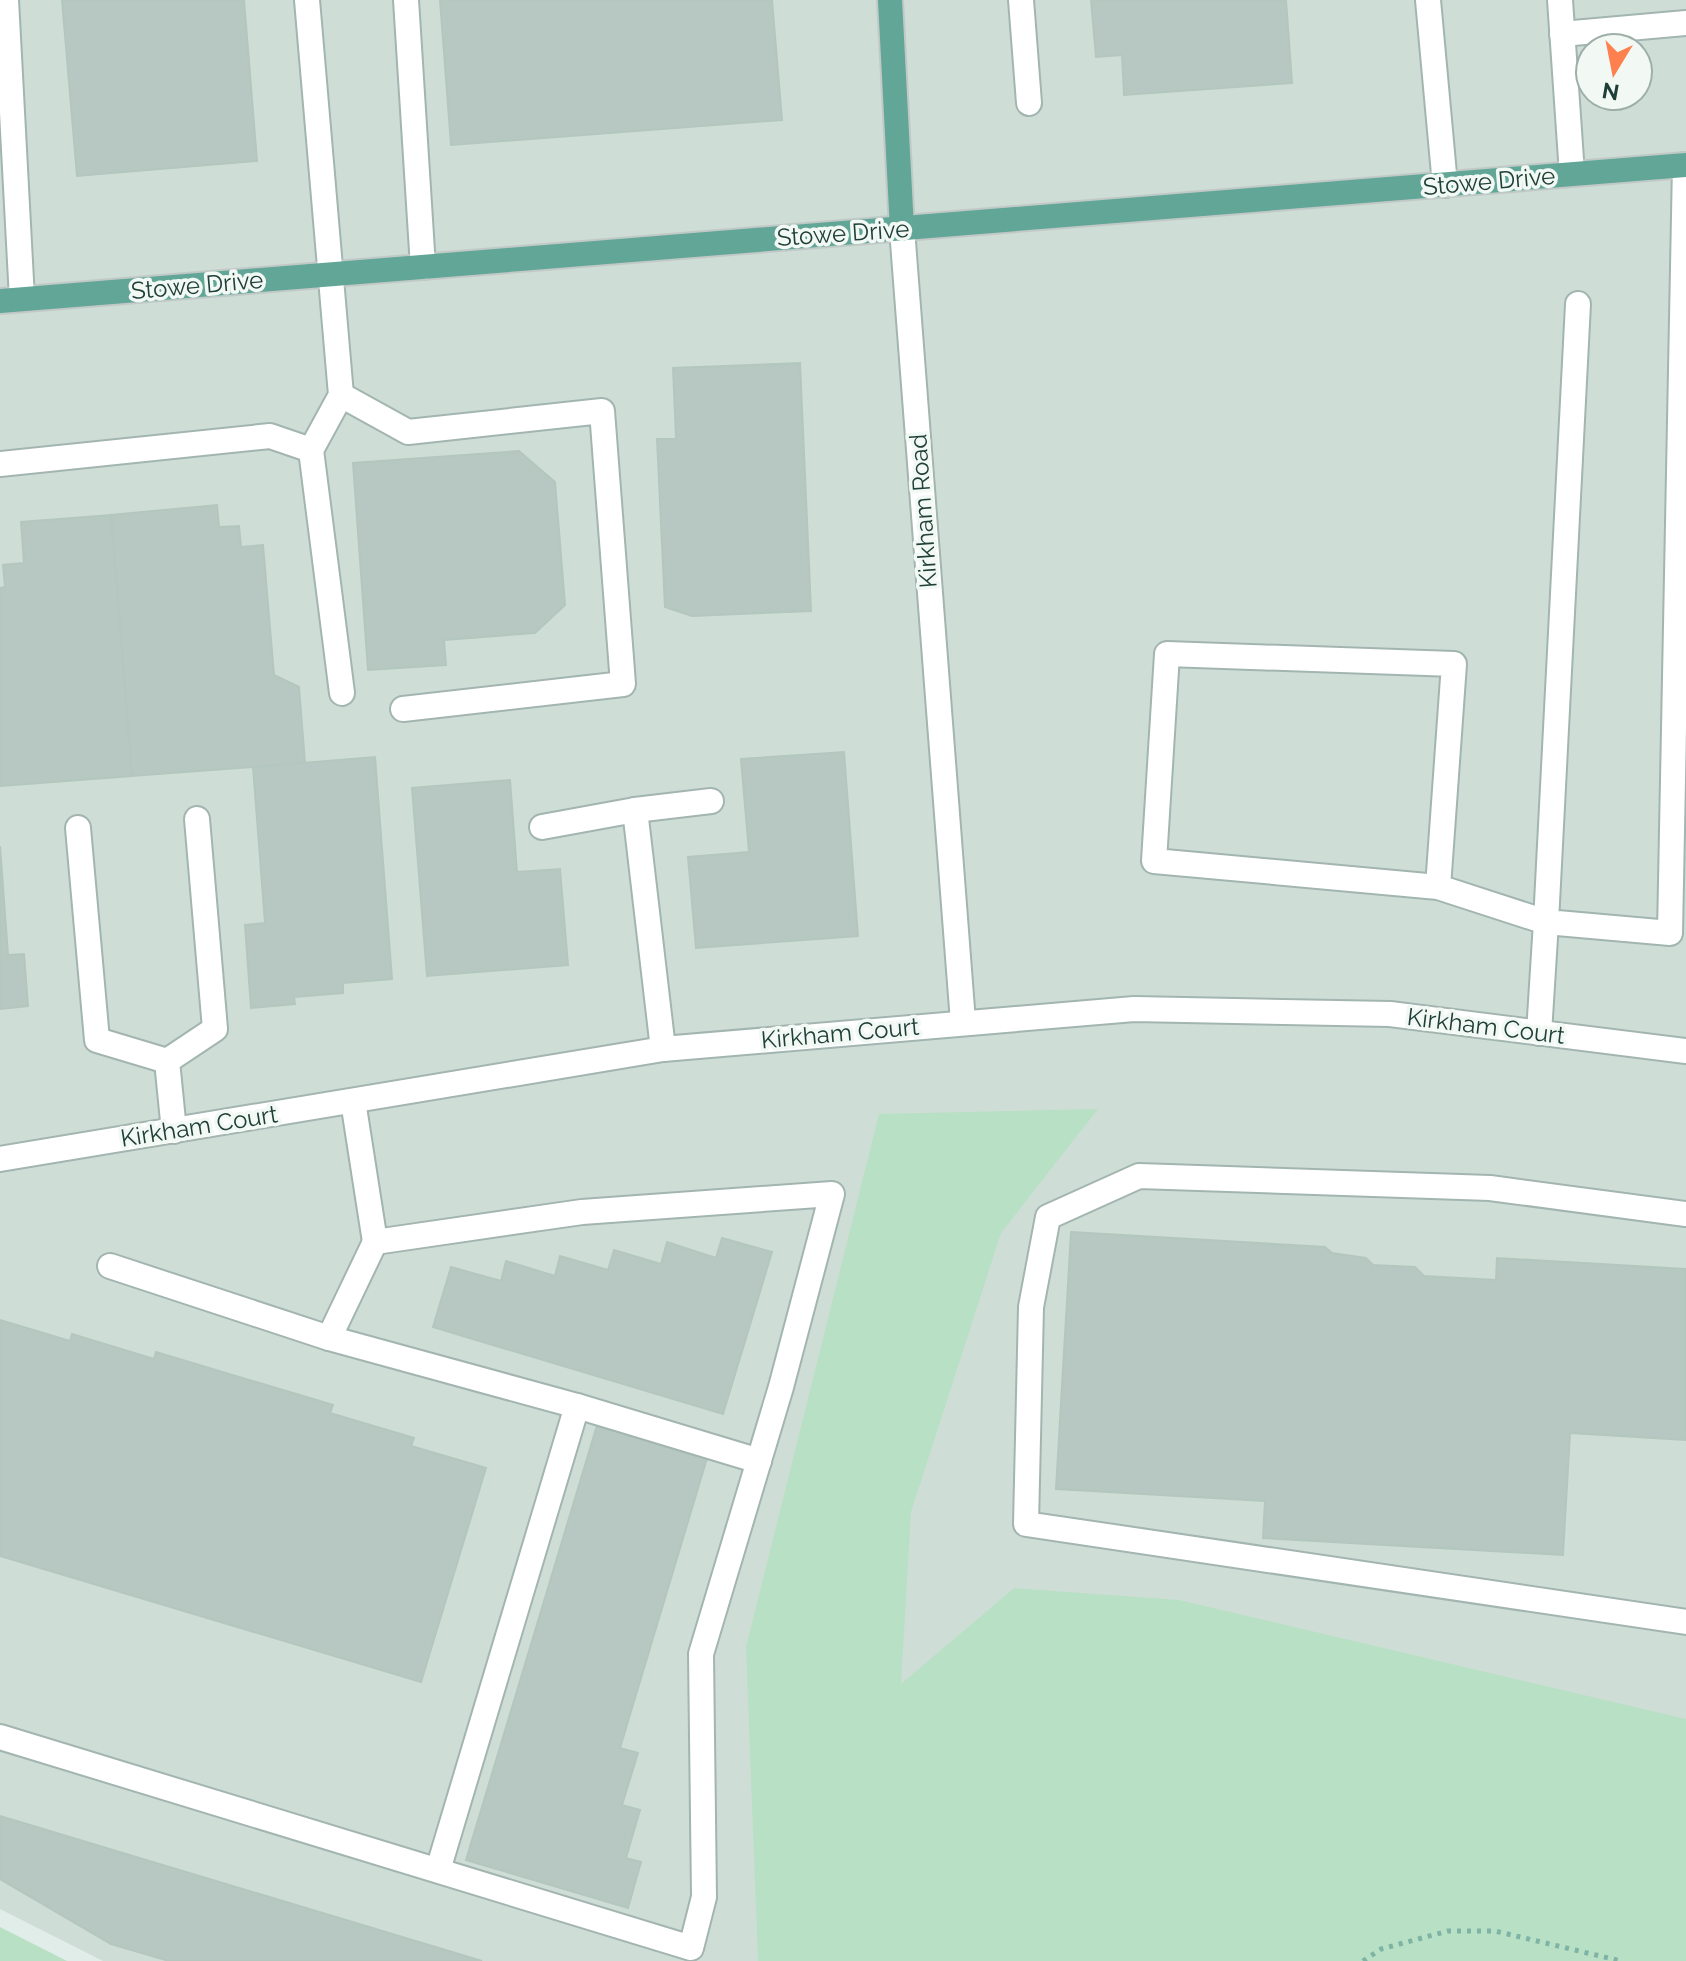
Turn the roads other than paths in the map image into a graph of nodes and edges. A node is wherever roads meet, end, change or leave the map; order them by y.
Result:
1 (6, 0) edge
2 (307, 0) edge
3 (406, 0) edge
4 (890, 0) edge
5 (1021, 0) edge
6 (1428, 0) edge
7 (1560, 0) edge
8 (1686, 23) edge
9 (1562, 34) junction
10 (1029, 103) dead end
11 (1686, 165) edge
12 (1572, 174) junction
13 (1445, 185) junction
14 (902, 229) junction
15 (423, 267) junction
16 (329, 274) junction
17 (11, 300) edge
18 (1578, 304) dead end
19 (341, 395) junction
20 (311, 450) junction
21 (0, 464) edge
22 (342, 693) dead end
23 (403, 709) dead end
24 (711, 801) dead end
25 (635, 810) junction
26 (197, 819) dead end
27 (542, 827) dead end
28 (78, 828) dead end
29 (1438, 887) junction
30 (1546, 922) junction
31 (963, 1022) junction
32 (1539, 1033) junction
33 (663, 1049) junction
34 (1686, 1051) edge
35 (167, 1061) junction
36 (353, 1101) junction
37 (174, 1131) junction
38 (0, 1159) edge
39 (1686, 1214) edge
40 (375, 1242) junction
41 (110, 1266) dead end
42 (329, 1338) junction
43 (577, 1406) junction
44 (759, 1461) junction
45 (1686, 1622) edge
46 (0, 1737) edge
47 (438, 1870) junction

1 - 17 street
2 - 16 street
3 - 15 street
4 - 14 main road, Kirkham Road
5 - 10 street
6 - 13 street
7 - 9 street
8 - 9 street
9 - 12 street
11 - 12 main road, Stowe Drive
11 - 30 street
12 - 13 main road, Stowe Drive
13 - 14 main road, Stowe Drive
14 - 15 main road, Stowe Drive
14 - 31 street, Kirkham Road
15 - 16 main road, Stowe Drive
16 - 17 main road, Stowe Drive
16 - 19 street
18 - 30 street
19 - 20 street
19 - 23 street
20 - 21 street
20 - 22 street
24 - 25 street
25 - 27 street
25 - 33 street
26 - 35 street
28 - 35 street
29 - 29 street
29 - 30 street
30 - 32 street
31 - 32 street, Kirkham Court
31 - 33 street, Kirkham Court
32 - 34 street, Kirkham Court
33 - 36 street, Kirkham Court
35 - 37 street
36 - 37 street, Kirkham Court
36 - 40 street
37 - 38 street, Kirkham Court
39 - 45 street
40 - 42 street
40 - 44 street
41 - 42 street
42 - 43 street
43 - 44 street
43 - 47 street
44 - 47 street
46 - 47 street

